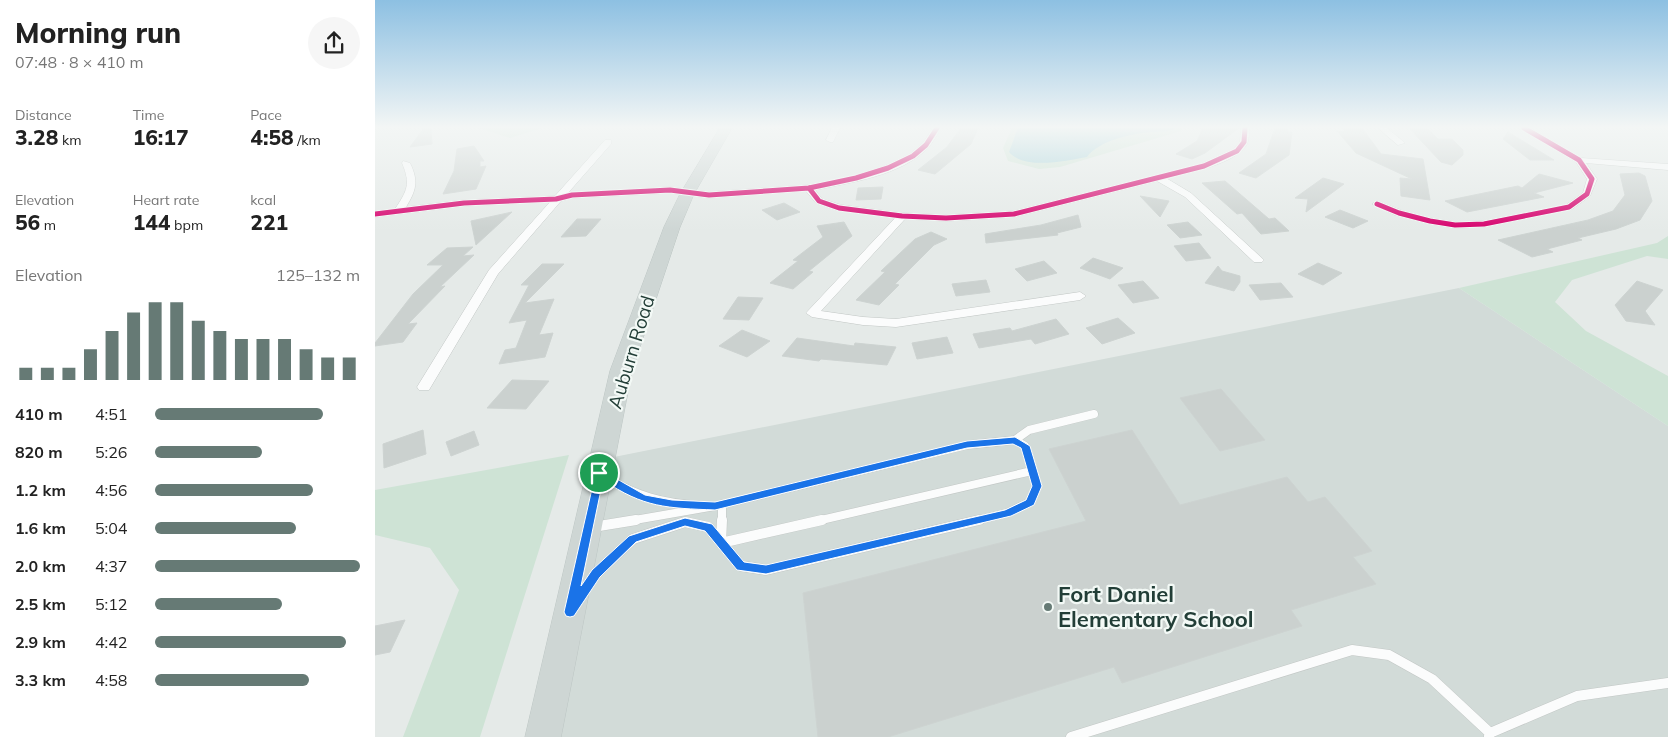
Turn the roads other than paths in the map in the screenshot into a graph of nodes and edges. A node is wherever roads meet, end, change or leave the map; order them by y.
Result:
1 (589, 162) edge
2 (706, 162) edge
3 (900, 162) edge
4 (1213, 162) edge
5 (1581, 162) edge
6 (1606, 162) edge
7 (406, 163) dead end
8 (1668, 168) edge
9 (1159, 178) junction
10 (809, 188) junction
11 (687, 194) junction
12 (556, 199) junction
13 (1377, 204) dead end
14 (399, 210) junction
15 (375, 214) edge
16 (902, 216) junction
17 (1258, 260) dead end
18 (1080, 296) dead end
19 (424, 388) dead end
20 (1094, 414) dead end
21 (1015, 440) junction
22 (1032, 471) junction
23 (599, 473) junction
24 (718, 505) junction
25 (588, 528) junction
26 (721, 543) junction
27 (570, 612) junction
28 (1668, 684) edge
29 (1490, 735) edge
30 (543, 737) edge
31 (1071, 737) edge

1 - 12 street
2 - 11 main road, Auburn Road
3 - 10 street
4 - 9 street
5 - 13 street
6 - 8 street
7 - 14 street
9 - 16 street
9 - 17 street
10 - 11 street
10 - 16 street
11 - 12 street
11 - 23 main road, Auburn Road
12 - 14 street
12 - 19 street
14 - 15 street
16 - 18 street
20 - 21 lane
21 - 22 lane
21 - 24 lane
22 - 26 lane
22 - 26 lane
23 - 24 lane
23 - 25 main road, Auburn Road
24 - 25 lane
24 - 26 lane
25 - 27 main road, Auburn Road
26 - 27 lane
27 - 30 main road, Auburn Road
28 - 29 lane
29 - 31 lane

